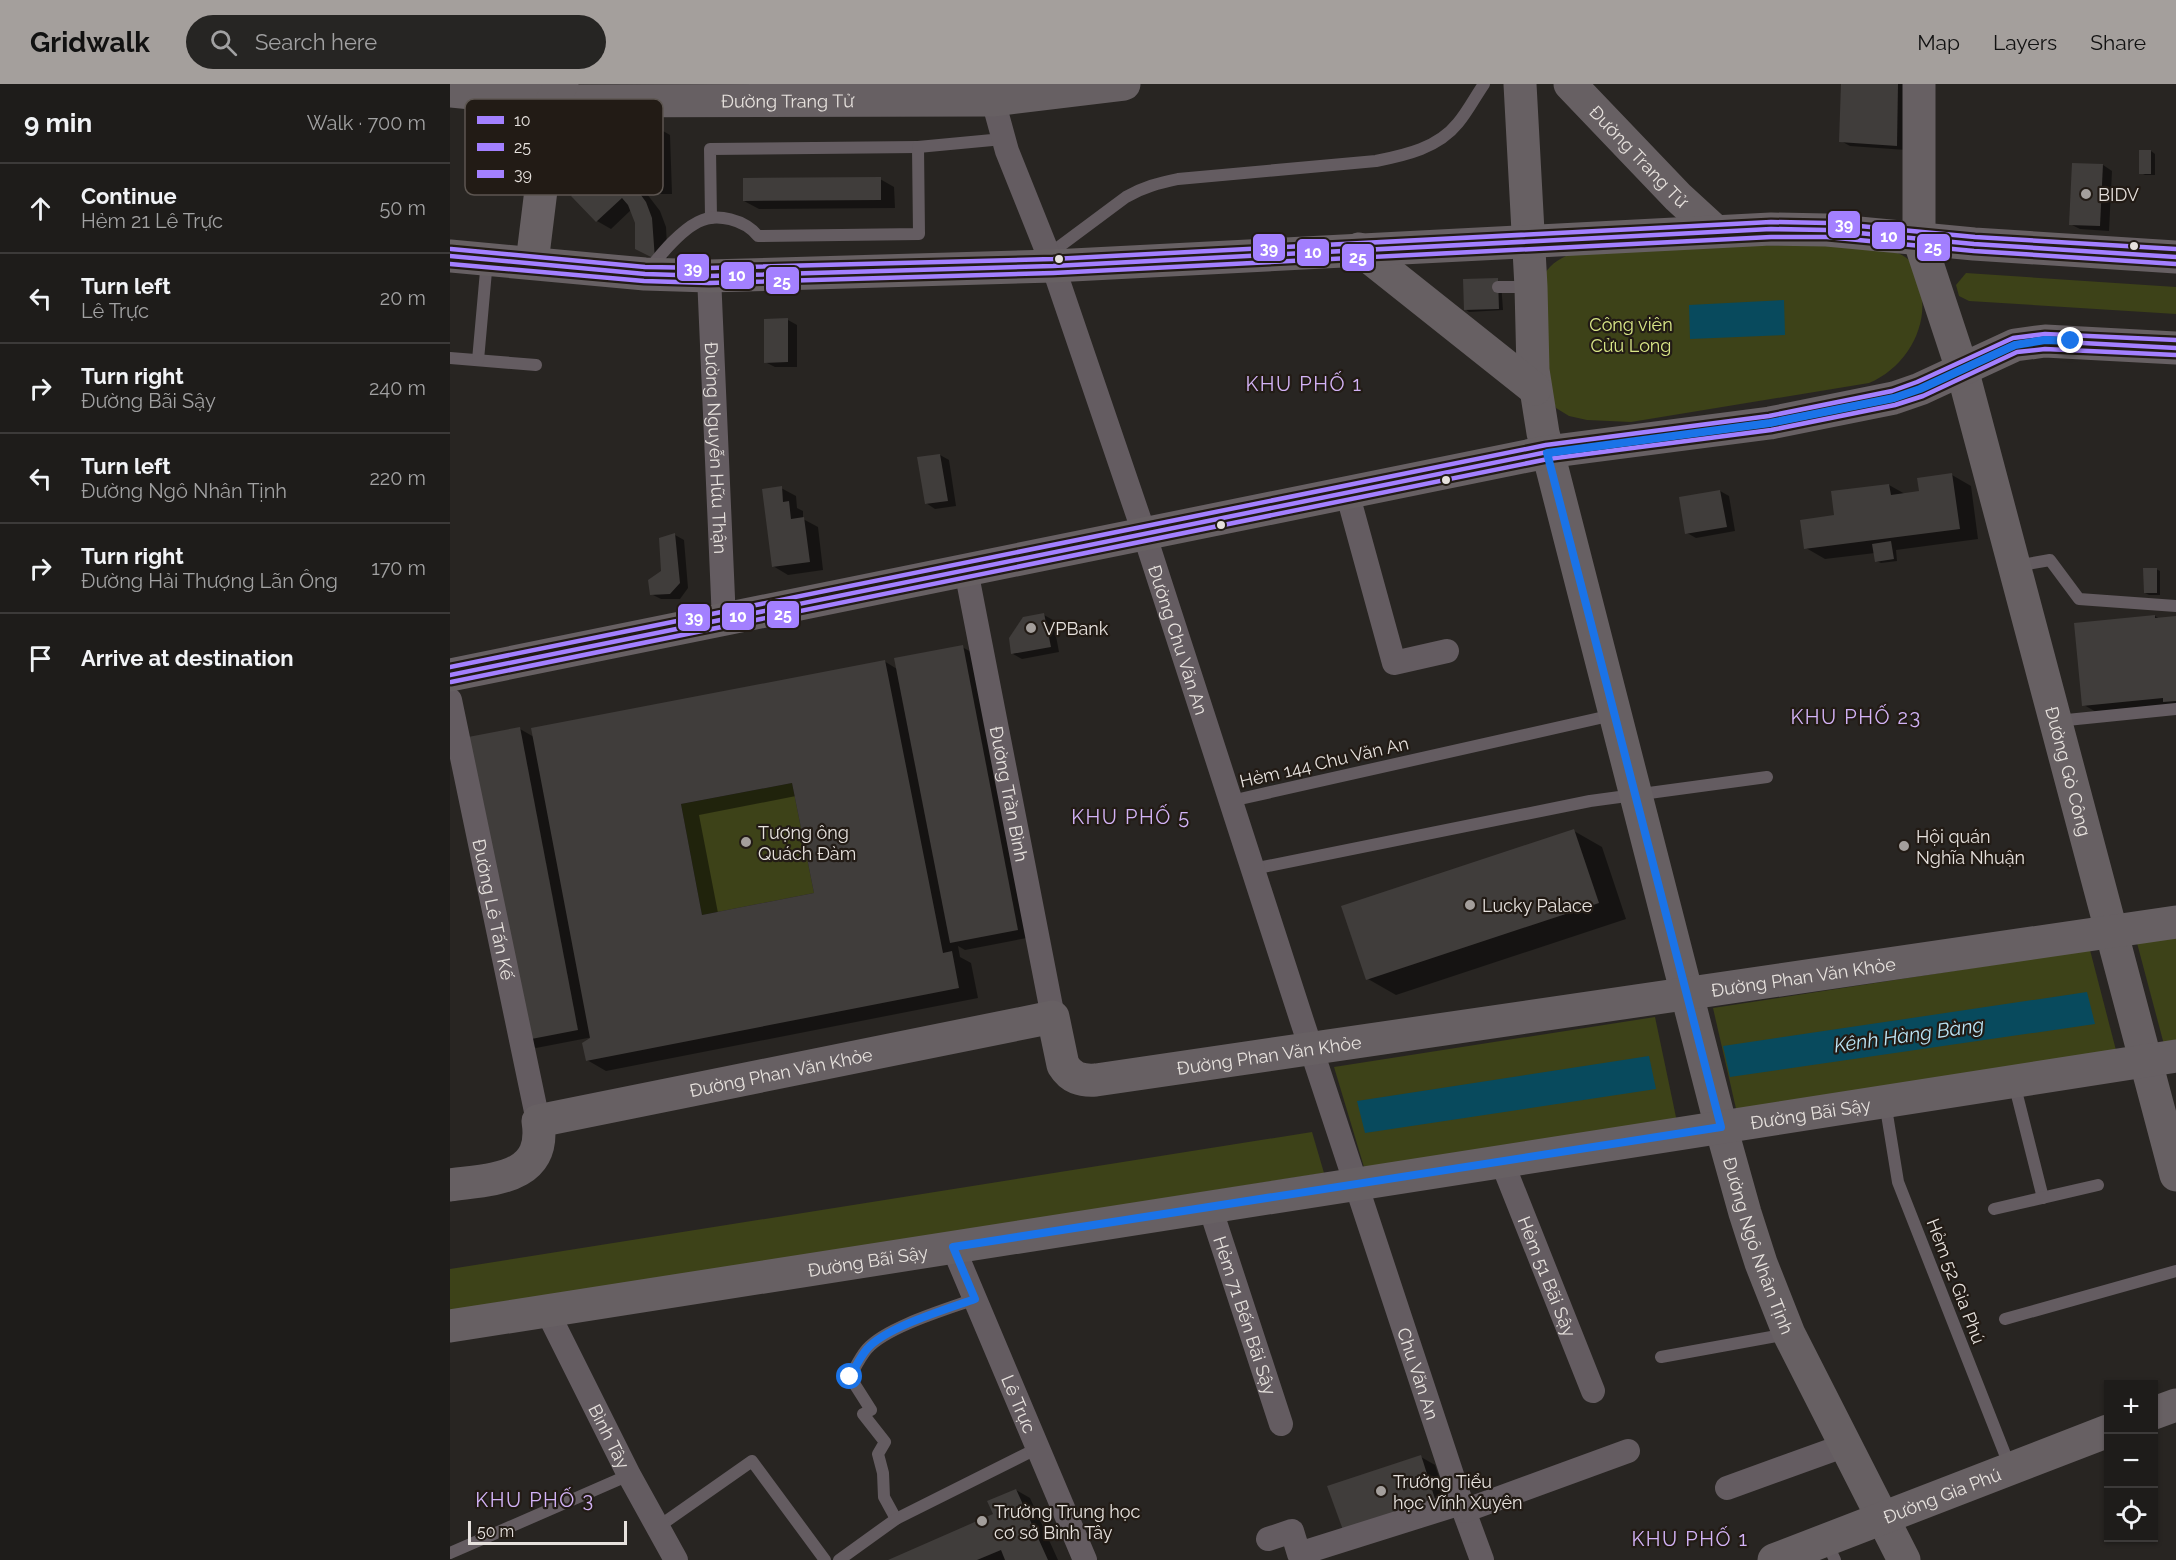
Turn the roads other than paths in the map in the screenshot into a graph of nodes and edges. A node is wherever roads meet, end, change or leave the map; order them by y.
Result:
1 (1124, 84) edge
2 (1484, 84) edge
3 (1520, 84) edge
4 (1570, 84) edge
5 (1919, 84) edge
6 (553, 90) edge
7 (450, 91) edge
8 (993, 92) edge
9 (1003, 139) junction
10 (918, 147) junction
11 (540, 195) edge
12 (711, 218) junction
13 (1714, 230) junction
14 (1919, 239) junction
15 (1529, 243) junction
16 (1359, 249) junction
17 (450, 256) edge
18 (2176, 256) edge
19 (487, 259) junction
20 (1050, 261) junction
21 (532, 263) junction
22 (645, 274) junction
23 (709, 276) junction
24 (1498, 287) dead end
25 (1532, 287) junction
26 (2176, 348) edge
27 (450, 358) edge
28 (478, 360) junction
29 (536, 364) dead end
30 (1962, 369) junction
31 (1535, 389) junction
32 (1547, 453) junction
33 (1347, 492) junction
34 (1144, 533) junction
35 (2014, 567) junction
36 (966, 570) junction
37 (2176, 606) edge
38 (724, 621) junction
39 (1447, 651) dead end
40 (450, 675) edge
41 (450, 700) edge
42 (2176, 710) edge
43 (1615, 715) junction
44 (2056, 722) junction
45 (1767, 777) dead end
46 (1635, 795) junction
47 (1231, 801) junction
48 (1253, 869) junction
49 (2176, 922) edge
50 (2111, 932) junction
51 (1687, 994) junction
52 (1053, 1017) junction
53 (1311, 1048) junction
54 (2161, 1059) edge
55 (2014, 1082) junction
56 (1884, 1102) junction
57 (538, 1121) junction
58 (1721, 1127) junction
59 (1502, 1162) junction
60 (2176, 1175) edge
61 (450, 1185) edge
62 (1355, 1185) junction
63 (2098, 1185) dead end
64 (2043, 1198) junction
65 (1210, 1207) junction
66 (1994, 1209) dead end
67 (953, 1247) junction
68 (2176, 1271) edge
69 (975, 1299) junction
70 (547, 1311) junction
71 (2005, 1319) dead end
72 (450, 1326) edge
73 (1789, 1334) junction
74 (1661, 1357) dead end
75 (1593, 1391) dead end
76 (2176, 1405) edge
77 (2158, 1412) edge
78 (1281, 1424) dead end
79 (2104, 1433) edge
80 (1846, 1445) junction
81 (1038, 1448) junction
82 (1628, 1451) dead end
83 (2011, 1468) junction
84 (629, 1475) junction
85 (1727, 1488) dead end
86 (1462, 1507) junction
87 (1883, 1517) junction
88 (896, 1519) junction
89 (658, 1527) junction
90 (1268, 1539) dead end
91 (1830, 1550) edge
92 (450, 1553) edge
93 (676, 1560) edge
94 (825, 1560) edge
95 (839, 1560) edge
96 (1085, 1560) edge
97 (1482, 1560) edge
98 (1774, 1560) edge
99 (1904, 1560) edge

1 - 8 street, Đường Trang Tử
2 - 20 lane
3 - 15 street, Đường Ngô Nhân Tịnh
4 - 13 street, Đường Trang Tử
5 - 14 street, Đường Gò Công
6 - 7 street, Đường Trang Tử
6 - 8 street, Đường Trang Tử
8 - 9 street, Đường Chu Văn An
9 - 10 lane
9 - 20 street, Đường Chu Văn An
10 - 12 lane
10 - 12 lane
11 - 21 street
12 - 22 lane
13 - 14 street
13 - 15 street
14 - 18 street
14 - 30 street, Đường Gò Công
15 - 16 street
15 - 25 street, Đường Ngô Nhân Tịnh
16 - 20 street
16 - 31 street
17 - 19 street
19 - 21 street
19 - 28 lane
20 - 23 street
20 - 34 street, Đường Chu Văn An
21 - 22 street
22 - 23 street
23 - 38 street, Đường Nguyễn Hữu Thận
24 - 25 lane
25 - 31 street, Đường Ngô Nhân Tịnh
26 - 30 street
27 - 28 lane
28 - 29 lane
30 - 32 street
30 - 35 street, Đường Gò Công
31 - 32 street, Đường Ngô Nhân Tịnh
32 - 33 street
32 - 43 street, Đường Ngô Nhân Tịnh
33 - 34 street
33 - 39 street
34 - 36 street
34 - 47 street, Đường Chu Văn An
35 - 37 lane
35 - 44 street, Đường Gò Công
36 - 38 street
36 - 52 street, Đường Trần Bình
38 - 40 street
41 - 57 street, Đường Lê Tấn Kế
42 - 44 lane
43 - 46 street, Đường Ngô Nhân Tịnh
43 - 47 lane, Hẻm 144 Chu Văn An
44 - 50 street, Đường Gò Công
45 - 46 lane
46 - 48 lane
46 - 51 street, Đường Ngô Nhân Tịnh
47 - 48 street, Đường Chu Văn An
48 - 53 street, Đường Chu Văn An
49 - 50 street, Đường Phan Văn Khỏe
50 - 51 street, Đường Phan Văn Khỏe
50 - 54 street, Đường Gò Công
51 - 53 street, Đường Phan Văn Khỏe
51 - 58 street, Đường Ngô Nhân Tịnh
52 - 53 street, Đường Phan Văn Khỏe
52 - 57 street, Đường Phan Văn Khỏe
53 - 62 street, Đường Chu Văn An
54 - 55 street, Đường Bãi Sậy
54 - 60 street, Đường Gò Công
55 - 56 street, Đường Bãi Sậy
55 - 64 lane
56 - 58 street, Đường Bãi Sậy
56 - 83 lane, Hẻm 52 Gia Phú
57 - 61 street
58 - 59 street, Đường Bãi Sậy
58 - 73 street, Đường Ngô Nhân Tịnh
59 - 62 street, Đường Bãi Sậy
59 - 75 street, Hẻm 51 Bãi Sậy
62 - 65 street, Đường Bãi Sậy
62 - 86 street, Chu Văn An
63 - 64 lane
64 - 66 lane
65 - 67 street, Đường Bãi Sậy
65 - 78 street, Hẻm 71 Bến Bãi Sậy
67 - 69 street, Lê Trực
67 - 70 street, Đường Bãi Sậy
68 - 71 lane
69 - 81 street, Lê Trực
69 - 88 lane
70 - 72 street, Đường Bãi Sậy
70 - 84 street, Bình Tây
73 - 74 lane
73 - 80 street, Đường Ngô Nhân Tịnh
76 - 77 street
79 - 83 street, Đường Gia Phú
80 - 85 street
80 - 87 street, Đường Ngô Nhân Tịnh
81 - 88 lane
81 - 96 street, Lê Trực
82 - 86 street
83 - 87 street, Đường Gia Phú
84 - 89 street, Bình Tây
84 - 92 lane
86 - 90 street
86 - 97 street, Chu Văn An
87 - 91 street, Đường Gia Phú
87 - 99 street, Đường Ngô Nhân Tịnh
88 - 95 lane
89 - 93 street, Bình Tây
89 - 94 lane
91 - 98 street, Đường Gia Phú

